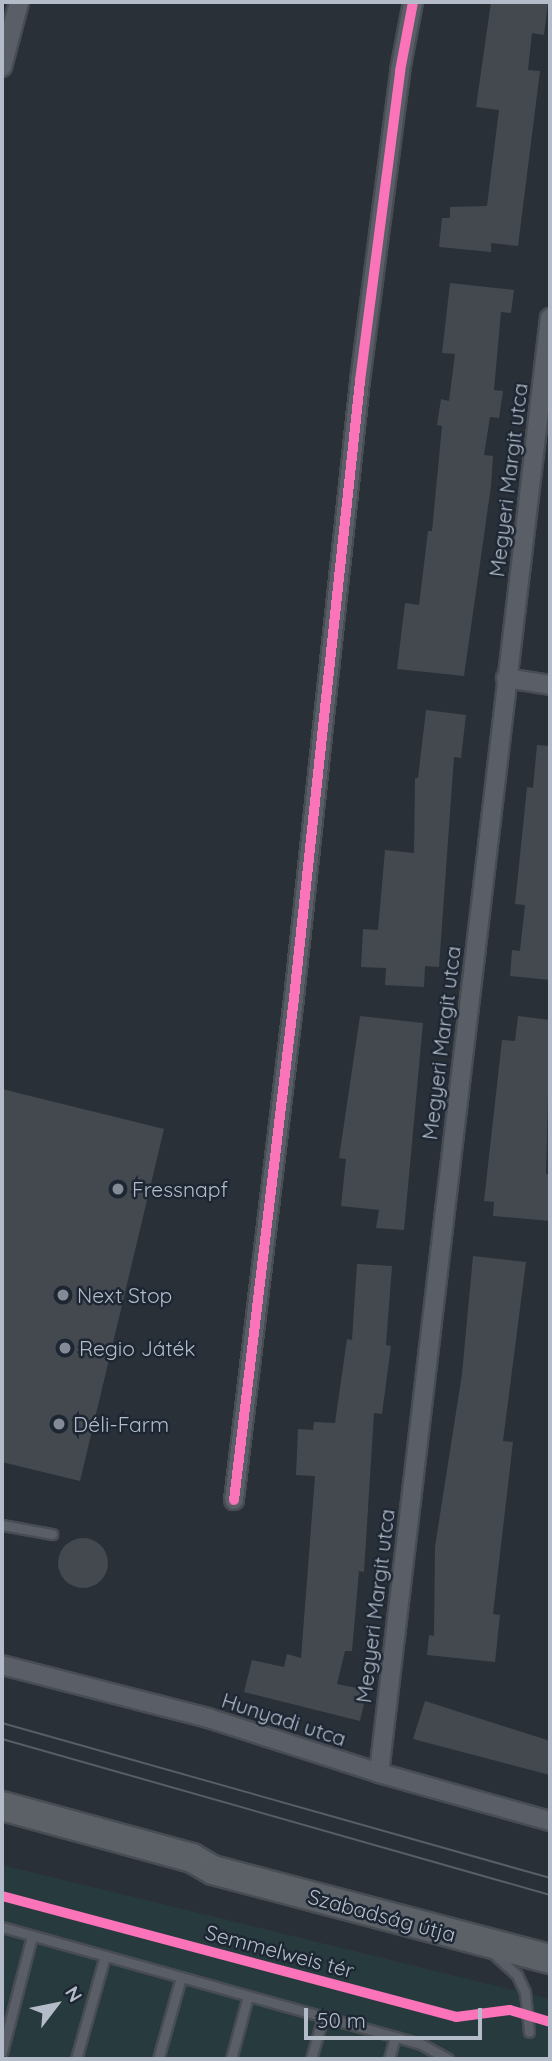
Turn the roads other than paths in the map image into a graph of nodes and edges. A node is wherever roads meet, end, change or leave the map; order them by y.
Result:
1 (19, 2) edge
2 (414, 2) edge
3 (2, 67) edge
4 (550, 318) edge
5 (506, 678) junction
6 (550, 685) edge
7 (234, 1500) dead end
8 (2, 1525) edge
9 (52, 1534) dead end
10 (2, 1665) edge
11 (379, 1773) junction
12 (2, 1794) edge
13 (2, 1806) edge
14 (550, 1821) edge
15 (2, 1824) edge
16 (155, 1847) junction
17 (213, 1870) junction
18 (2, 1927) edge
19 (32, 1936) junction
20 (468, 1937) junction
21 (105, 1956) junction
22 (550, 1959) edge
23 (181, 1977) junction
24 (248, 1996) junction
25 (323, 2017) junction
26 (529, 2032) dead end
27 (395, 2037) junction
28 (2, 2052) edge
29 (76, 2059) edge
30 (158, 2059) edge
31 (231, 2059) edge
32 (311, 2059) edge
33 (389, 2059) edge
34 (449, 2059) edge

1 - 3 street
2 - 7 street
4 - 5 street, Megyeri Margit utca
5 - 6 street
5 - 11 street, Megyeri Margit utca
8 - 9 lane
10 - 11 street, Hunyadi utca
11 - 14 street, Hunyadi utca
12 - 16 street
13 - 16 main road
15 - 17 main road
16 - 17 main road
17 - 20 main road, Szabadság útja
18 - 19 lane
19 - 21 lane
19 - 28 lane
20 - 22 main road, Szabadság útja
20 - 26 lane
21 - 23 lane
21 - 29 lane
23 - 24 lane
23 - 30 lane
24 - 25 lane
24 - 31 lane
25 - 27 lane
25 - 32 lane
27 - 33 lane
27 - 34 lane

